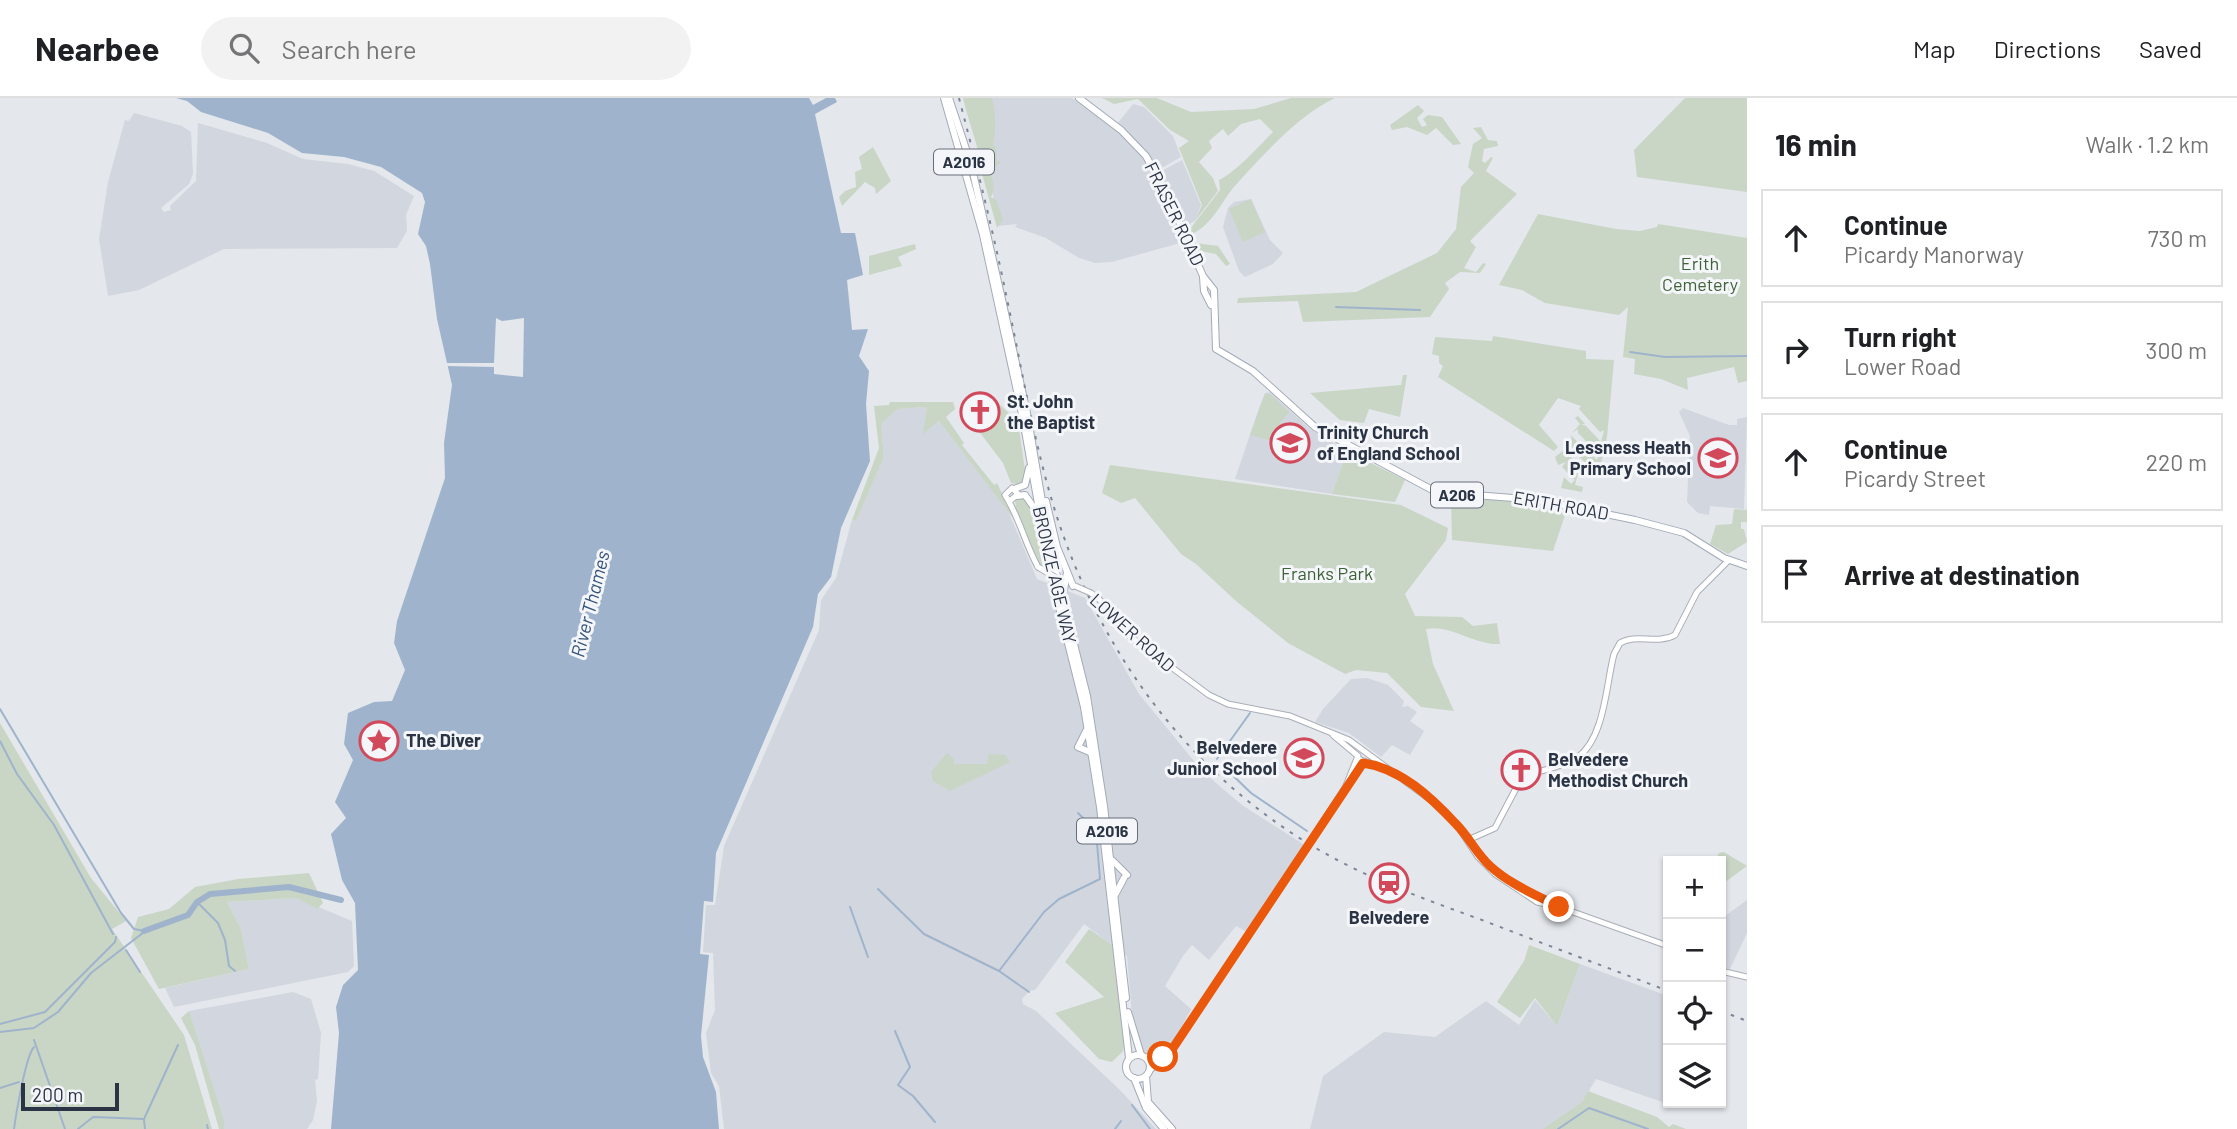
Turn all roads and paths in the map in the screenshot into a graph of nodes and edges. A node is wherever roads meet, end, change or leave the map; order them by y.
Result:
1 (947, 98) edge
2 (1079, 98) edge
3 (985, 235) junction
4 (1217, 350) joint
5 (1029, 451) junction
6 (1037, 476) junction
7 (1014, 489) junction
8 (1014, 498) junction
9 (1039, 521) junction
10 (1729, 560) junction
11 (1747, 566) edge
12 (1067, 572) junction
13 (1061, 581) junction
14 (1074, 586) junction
15 (1065, 592) junction
16 (1087, 696) junction
17 (1087, 728) junction
18 (1334, 735) junction
19 (1092, 753) junction
20 (1366, 754) junction
21 (1361, 760) junction
22 (1394, 772) junction
23 (1468, 840) junction
24 (1110, 857) junction
25 (1115, 895) junction
26 (1663, 944) edge
27 (1726, 972) edge
28 (1747, 977) edge
29 (1169, 1054) junction
30 (1143, 1056) junction
31 (1129, 1058) junction
32 (1148, 1072) junction
33 (1134, 1078) junction
34 (1164, 1129) edge
35 (1172, 1129) edge

1 - 3 main road, BRONZE AGE WAY / A2016
2 - 4 main road, FRASER ROAD / A206
3 - 5 main road, BRONZE AGE WAY / A2016
3 - 6 main road, BRONZE AGE WAY / A2016
4 - 10 main road, ERITH ROAD / A206
5 - 7 main road
5 - 9 main road, BRONZE AGE WAY / A2016
6 - 12 main road
6 - 16 main road, BRONZE AGE WAY / A2016
7 - 8 main road, BRONZE AGE WAY
7 - 8 main road, BRONZE AGE WAY
8 - 9 main road
8 - 13 main road, LOWER ROAD, bridge
9 - 17 main road, BRONZE AGE WAY / A2016
10 - 11 main road, A206
10 - 23 main road
12 - 13 main road
12 - 14 main road
13 - 14 main road, LOWER ROAD
13 - 15 main road
14 - 15 main road
14 - 18 main road, LOWER ROAD, bridge
15 - 16 main road
16 - 24 main road, BRONZE AGE WAY / A2016
17 - 19 main road, BRONZE AGE WAY / A2016
17 - 19 main road
18 - 20 main road, LOWER ROAD
18 - 21 main road, LOWER ROAD
19 - 31 main road, BRONZE AGE WAY / A2016
20 - 21 main road
20 - 21 main road
20 - 22 main road, LOWER ROAD
21 - 22 main road, LOWER ROAD
21 - 29 main road, bridge
22 - 23 main road, LOWER ROAD
23 - 26 main road, LOWER ROAD
24 - 25 main road, BRONZE AGE WAY / A2016
24 - 25 main road
25 - 30 main road, BRONZE AGE WAY / A2016
27 - 28 main road
29 - 30 main road
29 - 32 main road
30 - 31 main road
30 - 32 main road
31 - 33 main road
32 - 33 main road
32 - 35 main road
33 - 34 main road

